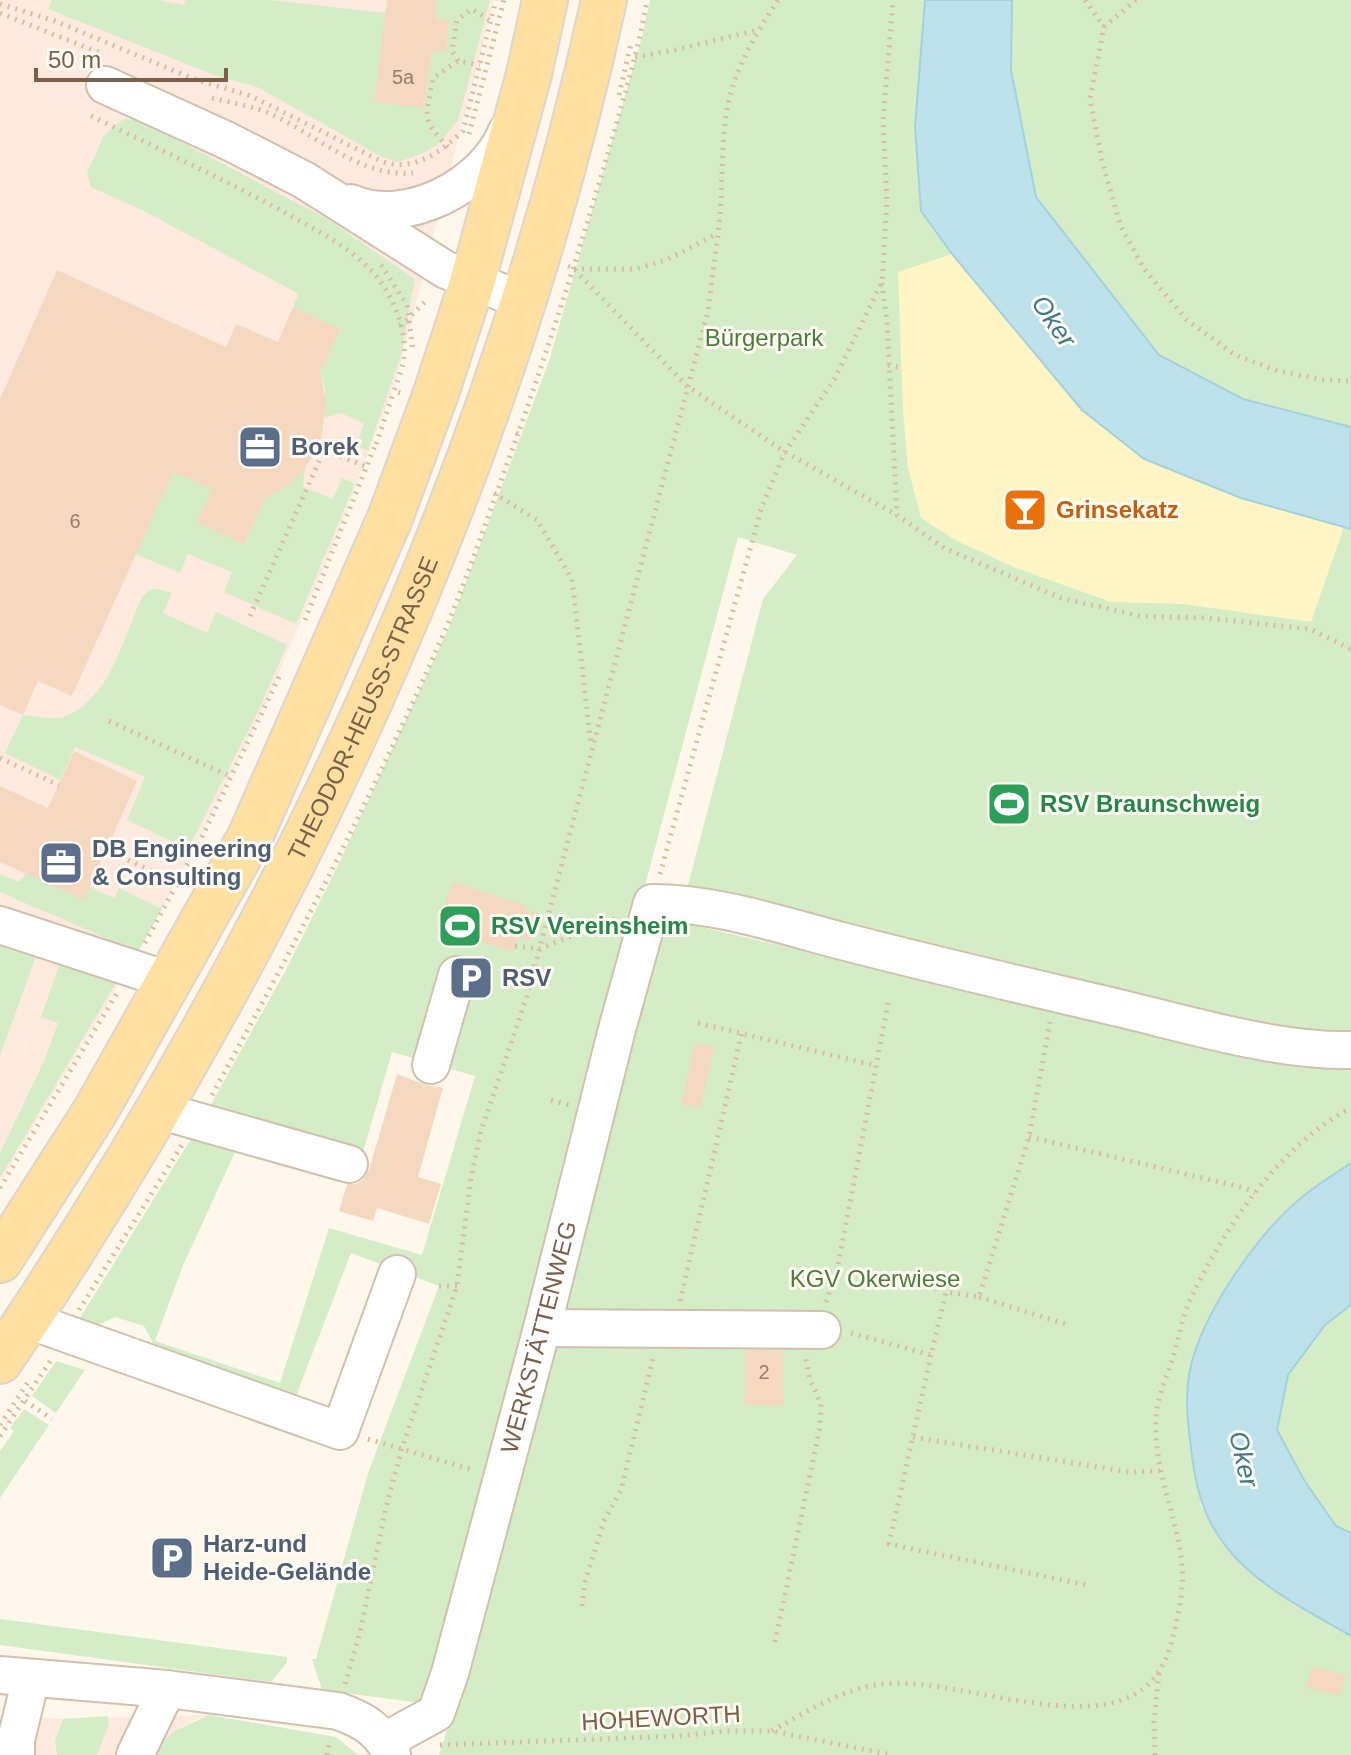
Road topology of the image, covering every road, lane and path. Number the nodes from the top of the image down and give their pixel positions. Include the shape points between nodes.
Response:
1 (496, 0) edge
2 (504, 0) edge
3 (545, 0) edge
4 (604, 0) edge
5 (647, 0) edge
6 (778, 0) edge
7 (893, 0) edge
8 (1085, 0) edge
9 (1136, 0) edge
10 (0, 4) edge
11 (0, 13) edge
12 (491, 21) junction
13 (1104, 27) junction
14 (759, 29) junction
15 (632, 57) junction
16 (458, 61) junction
17 (480, 65) junction
18 (529, 74) junction
19 (103, 86) junction
20 (202, 96) dead end
21 (468, 138) dead end
22 (448, 146) junction
23 (424, 169) dead end
24 (304, 180) junction
25 (717, 233) junction
26 (381, 265) dead end
27 (573, 268) junction
28 (882, 282) junction
29 (472, 283) junction
30 (426, 301) dead end
31 (523, 301) junction
32 (410, 317) junction
33 (400, 326) junction
34 (420, 345) dead end
35 (888, 365) junction
36 (901, 368) dead end
37 (1351, 381) edge
38 (407, 382) dead end
39 (687, 386) junction
40 (403, 394) junction
41 (398, 407) dead end
42 (376, 443) dead end
43 (785, 452) junction
44 (367, 467) junction
45 (897, 515) junction
46 (250, 616) dead end
47 (303, 625) dead end
48 (1351, 649) edge
49 (285, 665) dead end
50 (109, 721) dead end
51 (592, 748) junction
52 (0, 758) edge
53 (232, 777) junction
54 (59, 785) dead end
55 (106, 850) dead end
56 (178, 883) junction
57 (652, 903) junction
58 (614, 919) dead end
59 (0, 925) edge
60 (515, 946) dead end
61 (539, 949) junction
62 (147, 973) junction
63 (457, 975) dead end
64 (888, 1003) dead end
65 (116, 1010) dead end
66 (1052, 1010) dead end
67 (698, 1023) dead end
68 (742, 1032) junction
69 (1351, 1050) edge
70 (431, 1065) dead end
71 (877, 1066) junction
72 (1351, 1108) edge
73 (178, 1115) junction
74 (1029, 1137) junction
75 (349, 1164) dead end
76 (16, 1178) dead end
77 (0, 1188) edge
78 (8, 1190) dead end
79 (1255, 1193) junction
80 (0, 1260) edge
81 (397, 1274) dead end
82 (439, 1286) dead end
83 (457, 1286) junction
84 (979, 1297) junction
85 (1069, 1325) dead end
86 (47, 1327) junction
87 (542, 1328) junction
88 (666, 1329) junction
89 (815, 1330) junction
90 (931, 1355) junction
91 (14, 1373) edge
92 (25, 1401) junction
93 (52, 1419) dead end
94 (340, 1431) junction
95 (0, 1436) edge
96 (913, 1437) junction
97 (402, 1448) junction
98 (1160, 1471) junction
99 (503, 1480) junction
100 (1091, 1586) dead end
101 (582, 1606) dead end
102 (775, 1642) dead end
103 (1159, 1672) junction
104 (16, 1677) edge
105 (167, 1689) junction
106 (342, 1695) dead end
107 (772, 1731) junction
108 (430, 1744) dead end
109 (389, 1748) edge
110 (16, 1755) edge
111 (135, 1755) edge
112 (892, 1755) edge
113 (1155, 1755) edge

1 - 12 path
2 - 21 path
3 - 18 main road
4 - 31 main road, THEODOR-HEUSS-STRASSE via 566,157
5 - 15 path
6 - 14 path
7 - 28 path via 883,122 887,201
8 - 13 path
9 - 13 path
10 - 22 path via 251,96 392,165 405,166
11 - 19 path
12 - 16 path via 472,9 457,20 450,37
12 - 17 path
13 - 37 path via 1090,99 1121,227 1144,269 1187,320 1235,355 1278,371
14 - 15 path
14 - 25 path via 728,103
15 - 27 path
16 - 17 path
16 - 22 path via 433,78 426,119
17 - 22 path via 463,131
18 - 24 street via 501,145 485,167 443,195 378,211
18 - 29 main road
19 - 24 street
19 - 33 path via 253,195 364,263 393,302
20 - 23 path via 261,110 393,175
24 - 29 street
25 - 27 path via 636,269
25 - 39 path via 708,311
26 - 32 path
27 - 39 path
27 - 51 path via 493,492 537,520 572,579
28 - 35 path
28 - 43 path via 835,378
29 - 31 street
29 - 62 main road via 390,518 250,837
30 - 32 path
31 - 73 main road, THEODOR-HEUSS-STRASSE via 460,481 392,649 296,859 215,1010
32 - 33 path
32 - 34 path via 414,360
33 - 40 path via 405,355 394,391
35 - 36 path
35 - 45 path
38 - 40 path
39 - 43 path
39 - 51 path
40 - 41 path
42 - 44 path
43 - 45 path
43 - 57 path via 762,506
44 - 46 path via 321,449
44 - 47 path
45 - 48 path via 944,548 1061,598 1140,616 1310,629
49 - 53 path
50 - 53 path
51 - 61 path
52 - 54 path
53 - 56 path
55 - 56 path
56 - 62 path
57 - 69 street via 740,914 1228,1034
57 - 87 street, WERKSTÄTTENWEG
58 - 61 path
59 - 62 street
60 - 61 path
61 - 83 path via 481,1131
62 - 65 path
62 - 77 path
62 - 80 main road via 96,1110
63 - 70 street
64 - 71 path
66 - 74 path
67 - 68 path
68 - 71 path
68 - 88 path
71 - 89 path via 836,1276
72 - 79 path via 1318,1128
73 - 75 street
73 - 86 main road, THEODOR-HEUSS-STRASSE
73 - 86 path
74 - 79 path
74 - 84 path
76 - 78 path
79 - 98 path via 1189,1302 1160,1392
81 - 94 street
82 - 83 path
83 - 97 path
84 - 85 path
84 - 90 path via 946,1292
86 - 91 main road, THEODOR-HEUSS-STRASSE
86 - 94 street
87 - 88 street
87 - 99 street, WERKSTÄTTENWEG
88 - 89 street
88 - 101 path via 621,1490 604,1521 585,1582
89 - 90 path via 847,1332
89 - 102 path via 804,1348 821,1404 820,1427
90 - 96 path
91 - 92 path via 33,1388
92 - 93 path
92 - 95 path
94 - 97 path
96 - 98 path via 1114,1470
96 - 100 path via 889,1544
97 - 99 path
97 - 106 path
98 - 103 path via 1183,1587 1171,1646
99 - 109 street, WERKSTÄTTENWEG via 436,1713
103 - 107 path via 1144,1689 1115,1703 1058,1706 932,1686 884,1684 826,1702
103 - 113 path
104 - 105 street
104 - 110 street
105 - 109 street via 338,1711 374,1728
105 - 111 street
107 - 108 path, HOHEWORTH
107 - 112 path, HOHEWORTH

